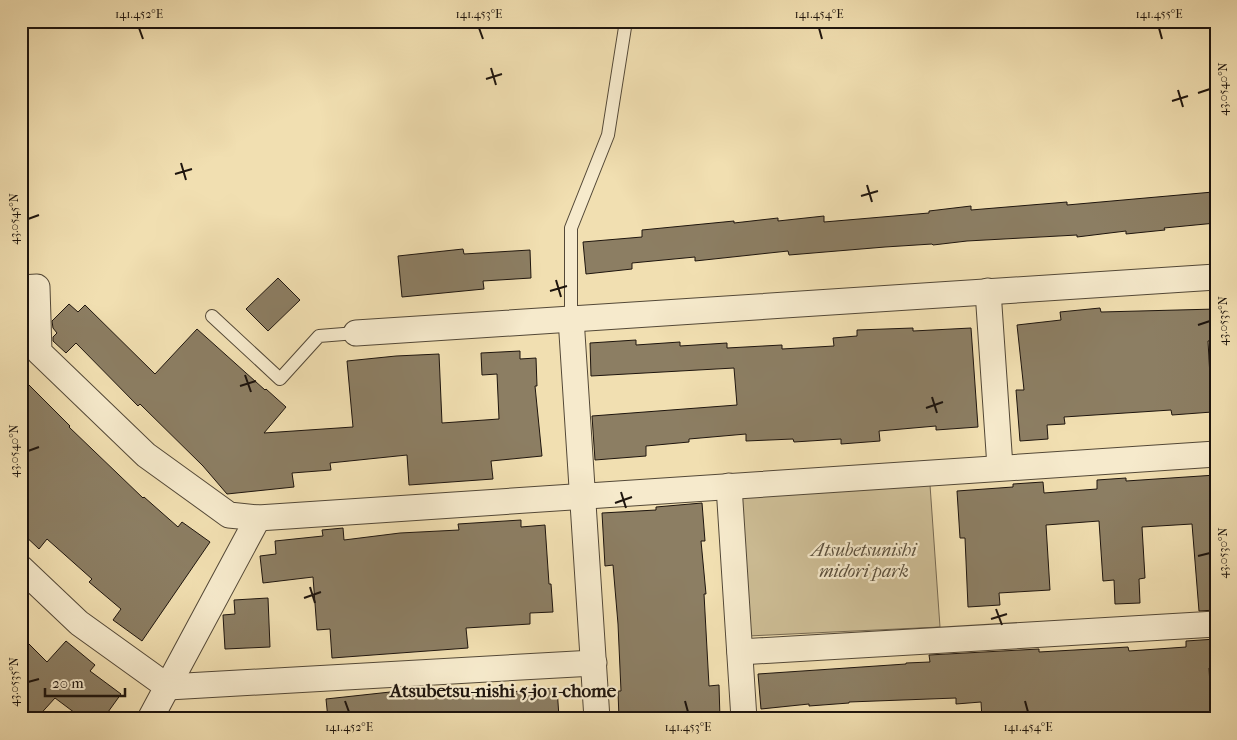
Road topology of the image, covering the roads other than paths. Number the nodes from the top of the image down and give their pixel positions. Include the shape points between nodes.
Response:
1 (626, 21) edge
2 (1216, 277) edge
3 (21, 288) edge
4 (988, 291) junction
5 (212, 316) dead end
6 (571, 318) junction
7 (356, 334) joint
8 (1216, 454) edge
9 (1000, 468) junction
10 (729, 486) junction
11 (583, 498) junction
12 (258, 518) junction
13 (21, 568) edge
14 (1216, 624) edge
15 (740, 652) junction
16 (594, 663) junction
17 (168, 687) junction
18 (150, 719) edge
19 (597, 719) edge
20 (744, 719) edge

1 - 6 lane via 608,135 571,228
2 - 4 street
3 - 12 street via 37,288 39,352 146,456 229,514
4 - 6 street
4 - 9 street
5 - 7 lane via 280,379 318,336
6 - 7 street
6 - 11 street
8 - 9 street
9 - 10 street
10 - 11 street
10 - 15 street
11 - 12 street
11 - 16 street
12 - 17 street
13 - 17 street via 79,623
14 - 15 street
15 - 20 street
16 - 17 street
16 - 19 street
17 - 18 street

